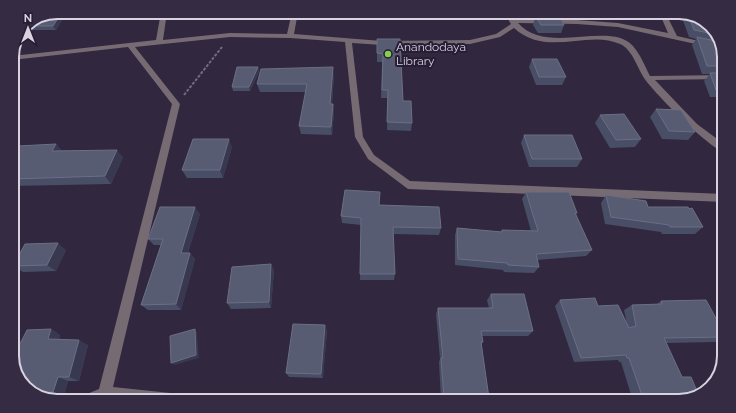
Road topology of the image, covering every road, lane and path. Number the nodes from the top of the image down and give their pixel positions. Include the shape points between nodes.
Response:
1 (163, 19) edge
2 (294, 19) edge
3 (512, 19) edge
4 (665, 19) edge
5 (513, 22) junction
6 (614, 24) junction
7 (245, 35) junction
8 (290, 36) junction
9 (673, 36) junction
10 (620, 41) junction
11 (159, 42) junction
12 (348, 42) junction
13 (130, 45) junction
14 (716, 47) edge
15 (19, 57) edge
16 (717, 77) edge
17 (648, 78) junction
18 (176, 104) junction
19 (717, 144) edge
20 (717, 198) edge
21 (105, 393) joint
22 (114, 394) edge

1 - 11 street
2 - 8 street
3 - 5 street
4 - 9 street
5 - 6 street
5 - 10 street via 526,32 545,40
5 - 12 street via 498,36 470,42
6 - 9 street
6 - 10 street
7 - 8 street
7 - 11 street
7 - 18 path via 227,42
8 - 12 street
9 - 14 street
10 - 17 street via 630,47
11 - 13 street
12 - 20 street via 359,137 371,157 408,185
13 - 15 street
13 - 18 street
16 - 17 street
17 - 19 street via 694,126
18 - 21 street
21 - 22 street

